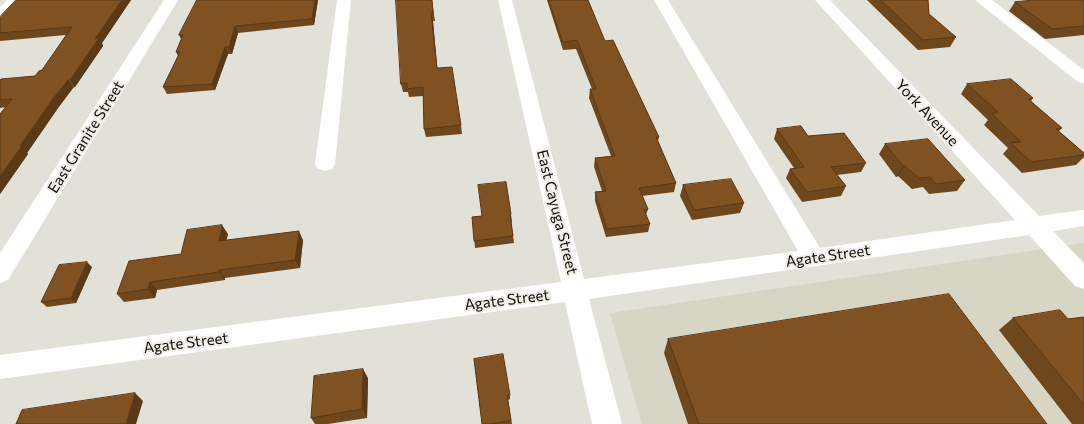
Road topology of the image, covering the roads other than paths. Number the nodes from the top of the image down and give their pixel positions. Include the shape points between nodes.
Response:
1 (16, 0) edge
2 (171, 0) edge
3 (344, 0) edge
4 (505, 0) edge
5 (661, 0) edge
6 (822, 0) edge
7 (982, 0) edge
8 (0, 16) edge
9 (1084, 78) edge
10 (325, 164) dead end
11 (1084, 218) edge
12 (1033, 225) junction
13 (814, 258) junction
14 (0, 273) edge
15 (1084, 279) edge
16 (576, 291) junction
17 (0, 367) edge
18 (608, 424) edge

1 - 8 street
2 - 14 street, East Granite Street
3 - 10 street
4 - 16 street, East Cayuga Street
5 - 13 street
6 - 12 street, York Avenue
7 - 9 street
11 - 12 street, Agate Street
12 - 13 street, Agate Street
12 - 15 street, York Avenue
13 - 16 street, Agate Street
16 - 17 street, Agate Street
16 - 18 street, East Cayuga Street

